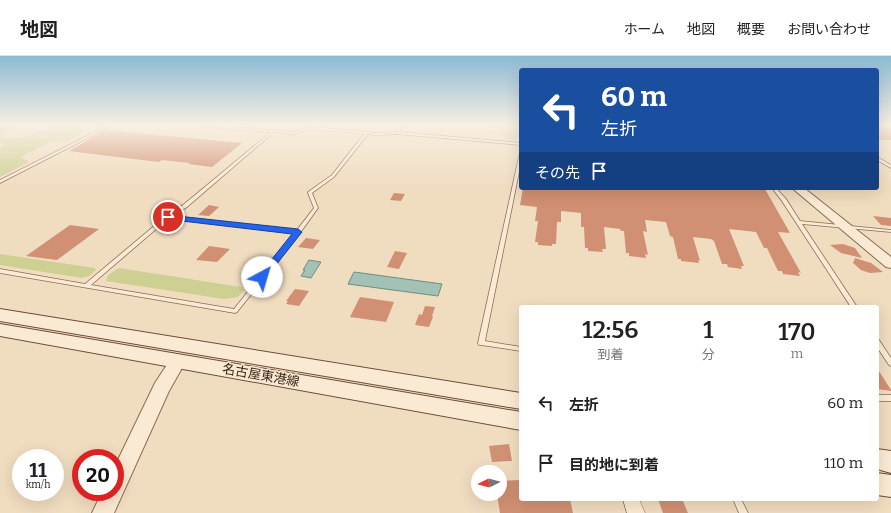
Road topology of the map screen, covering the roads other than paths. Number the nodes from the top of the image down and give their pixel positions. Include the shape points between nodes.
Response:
1 (69, 146) edge
2 (256, 146) edge
3 (356, 146) edge
4 (879, 159) edge
5 (519, 163) edge
6 (891, 167) edge
7 (0, 182) edge
8 (775, 190) edge
9 (799, 190) edge
10 (168, 217) junction
11 (798, 222) junction
12 (844, 226) junction
13 (891, 231) edge
14 (298, 232) junction
15 (891, 264) edge
16 (0, 271) edge
17 (86, 286) junction
18 (853, 305) edge
19 (0, 315) edge
20 (0, 330) edge
21 (879, 345) edge
22 (519, 349) edge
23 (178, 361) junction
24 (891, 363) edge
25 (879, 398) edge
26 (891, 398) edge
27 (519, 401) edge
28 (519, 421) edge
29 (879, 459) edge
30 (891, 462) edge
31 (124, 468) edge
32 (879, 484) edge
33 (891, 486) edge
34 (109, 501) edge
35 (632, 501) edge
36 (738, 501) edge
37 (104, 513) edge
38 (636, 513) edge
39 (744, 513) edge

1 - 7 lane
2 - 10 lane via 185,206
3 - 14 lane via 333,176 310,193 316,208
4 - 6 lane
5 - 22 lane via 481,344
8 - 11 lane
9 - 12 street
10 - 14 lane
10 - 17 lane
11 - 12 lane
11 - 18 lane
12 - 13 lane
12 - 15 street
14 - 17 lane via 235,311
16 - 17 lane
19 - 27 main road, 名古屋東港線
20 - 23 main road, 名古屋東港線
21 - 24 lane
23 - 28 main road, 名古屋東港線
23 - 31 street via 161,388
25 - 26 lane
29 - 30 main road
32 - 33 main road
34 - 37 street
35 - 38 street
36 - 39 lane

